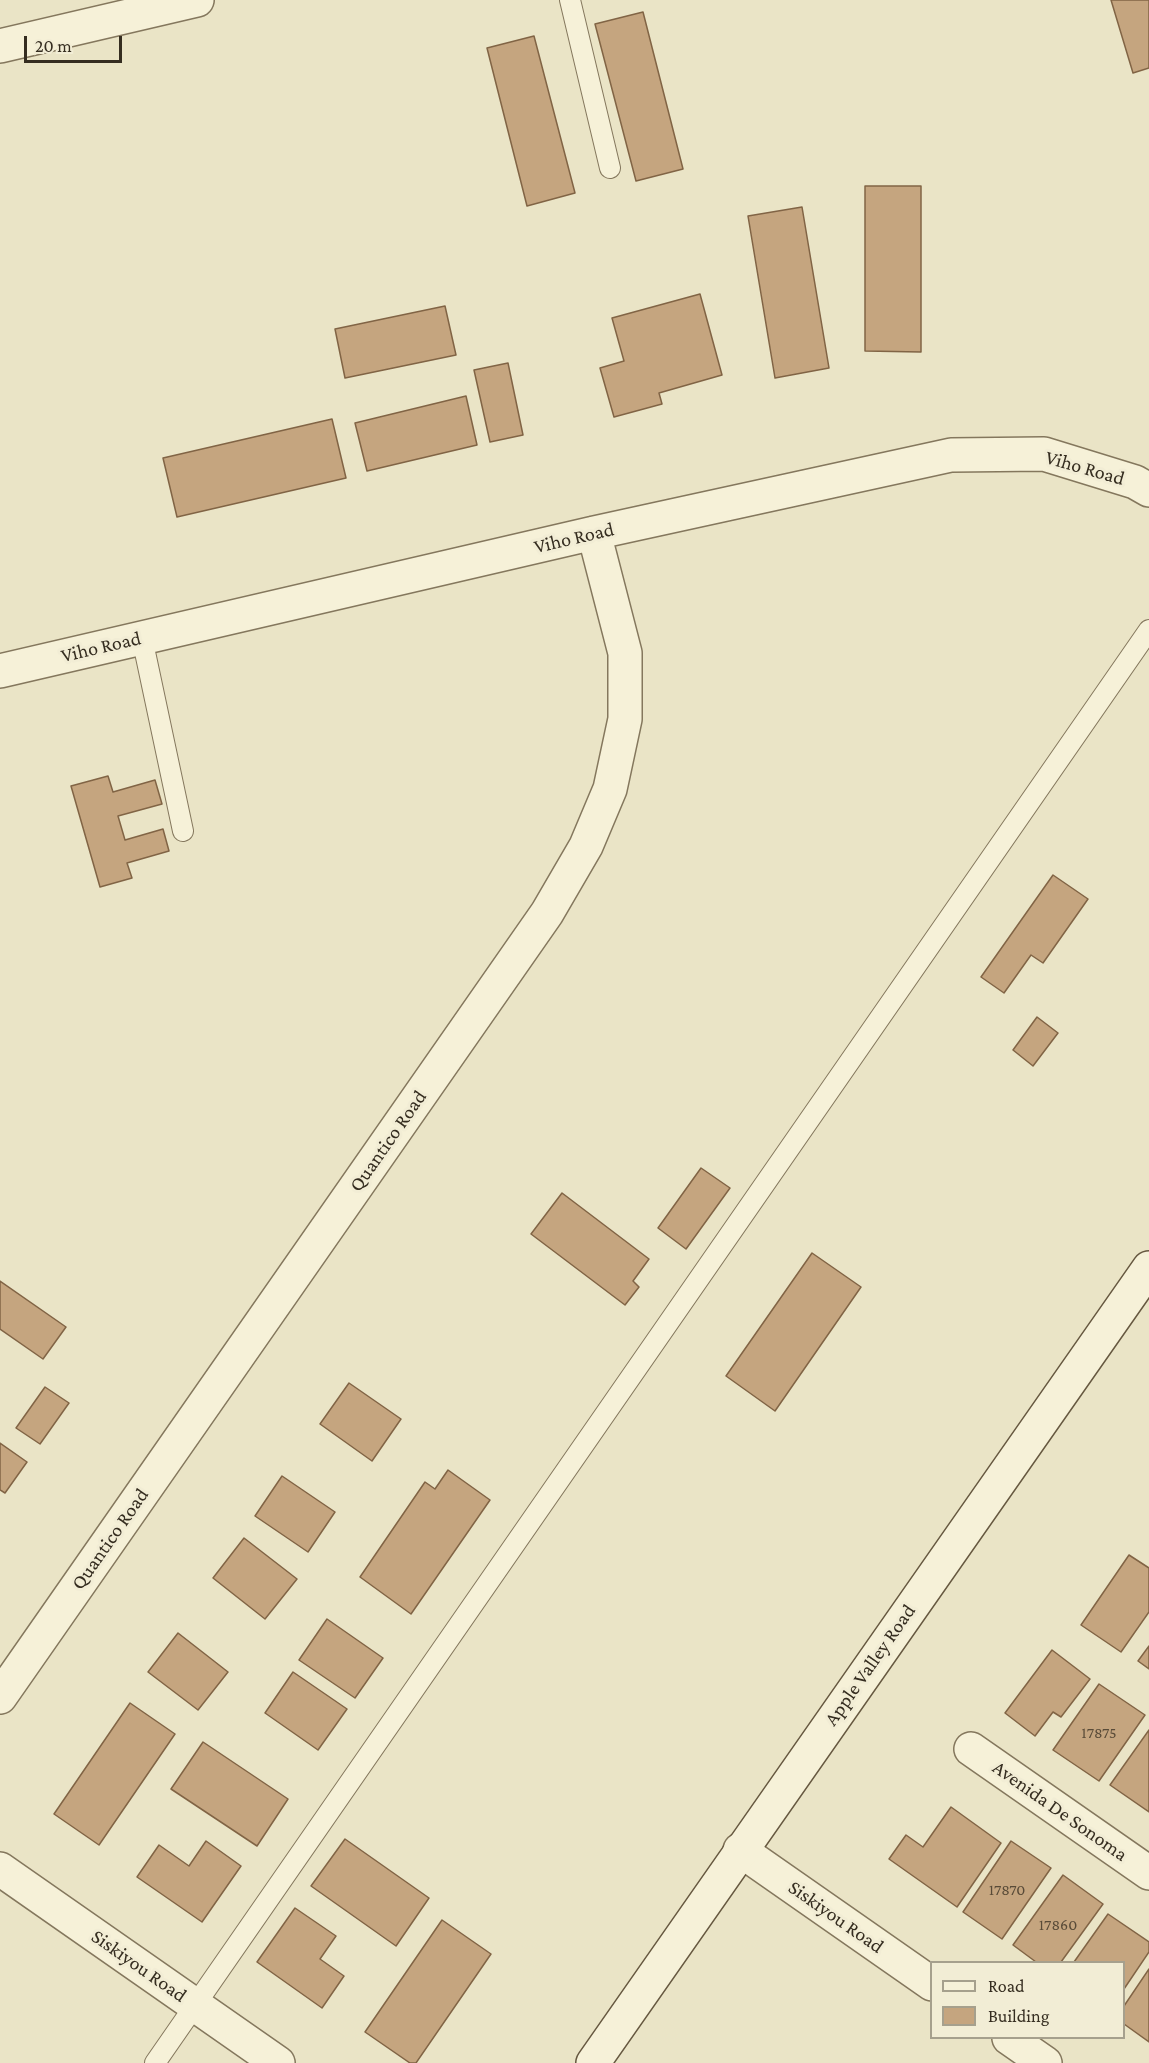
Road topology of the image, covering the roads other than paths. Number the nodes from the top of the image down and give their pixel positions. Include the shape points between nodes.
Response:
1 (197, 0) edge
2 (570, 0) edge
3 (137, 7) edge
4 (0, 46) edge
5 (610, 168) dead end
6 (1149, 490) edge
7 (594, 533) junction
8 (1149, 630) edge
9 (142, 638) junction
10 (0, 671) edge
11 (183, 831) dead end
12 (1149, 1268) edge
13 (0, 1697) edge
14 (971, 1749) dead end
15 (740, 1850) junction
16 (0, 1869) edge
17 (1149, 1873) edge
18 (930, 1983) edge
19 (196, 2006) junction
20 (155, 2063) edge
21 (278, 2063) edge
22 (593, 2063) edge

1 - 3 street
2 - 5 lane
3 - 4 street
6 - 7 street, Viho Road via 1135,482 1044,454 951,455
7 - 9 street, Viho Road
7 - 13 street, Quantico Road via 625,652 625,718 610,789 586,846 547,913
8 - 19 lane
9 - 10 street, Viho Road
9 - 11 lane
12 - 15 street, Apple Valley Road
14 - 17 street, Avenida De Sonoma
15 - 18 street, Siskiyou Road
15 - 22 street, Apple Valley Road
16 - 19 street, Siskiyou Road
19 - 20 lane
19 - 21 street, Siskiyou Road

